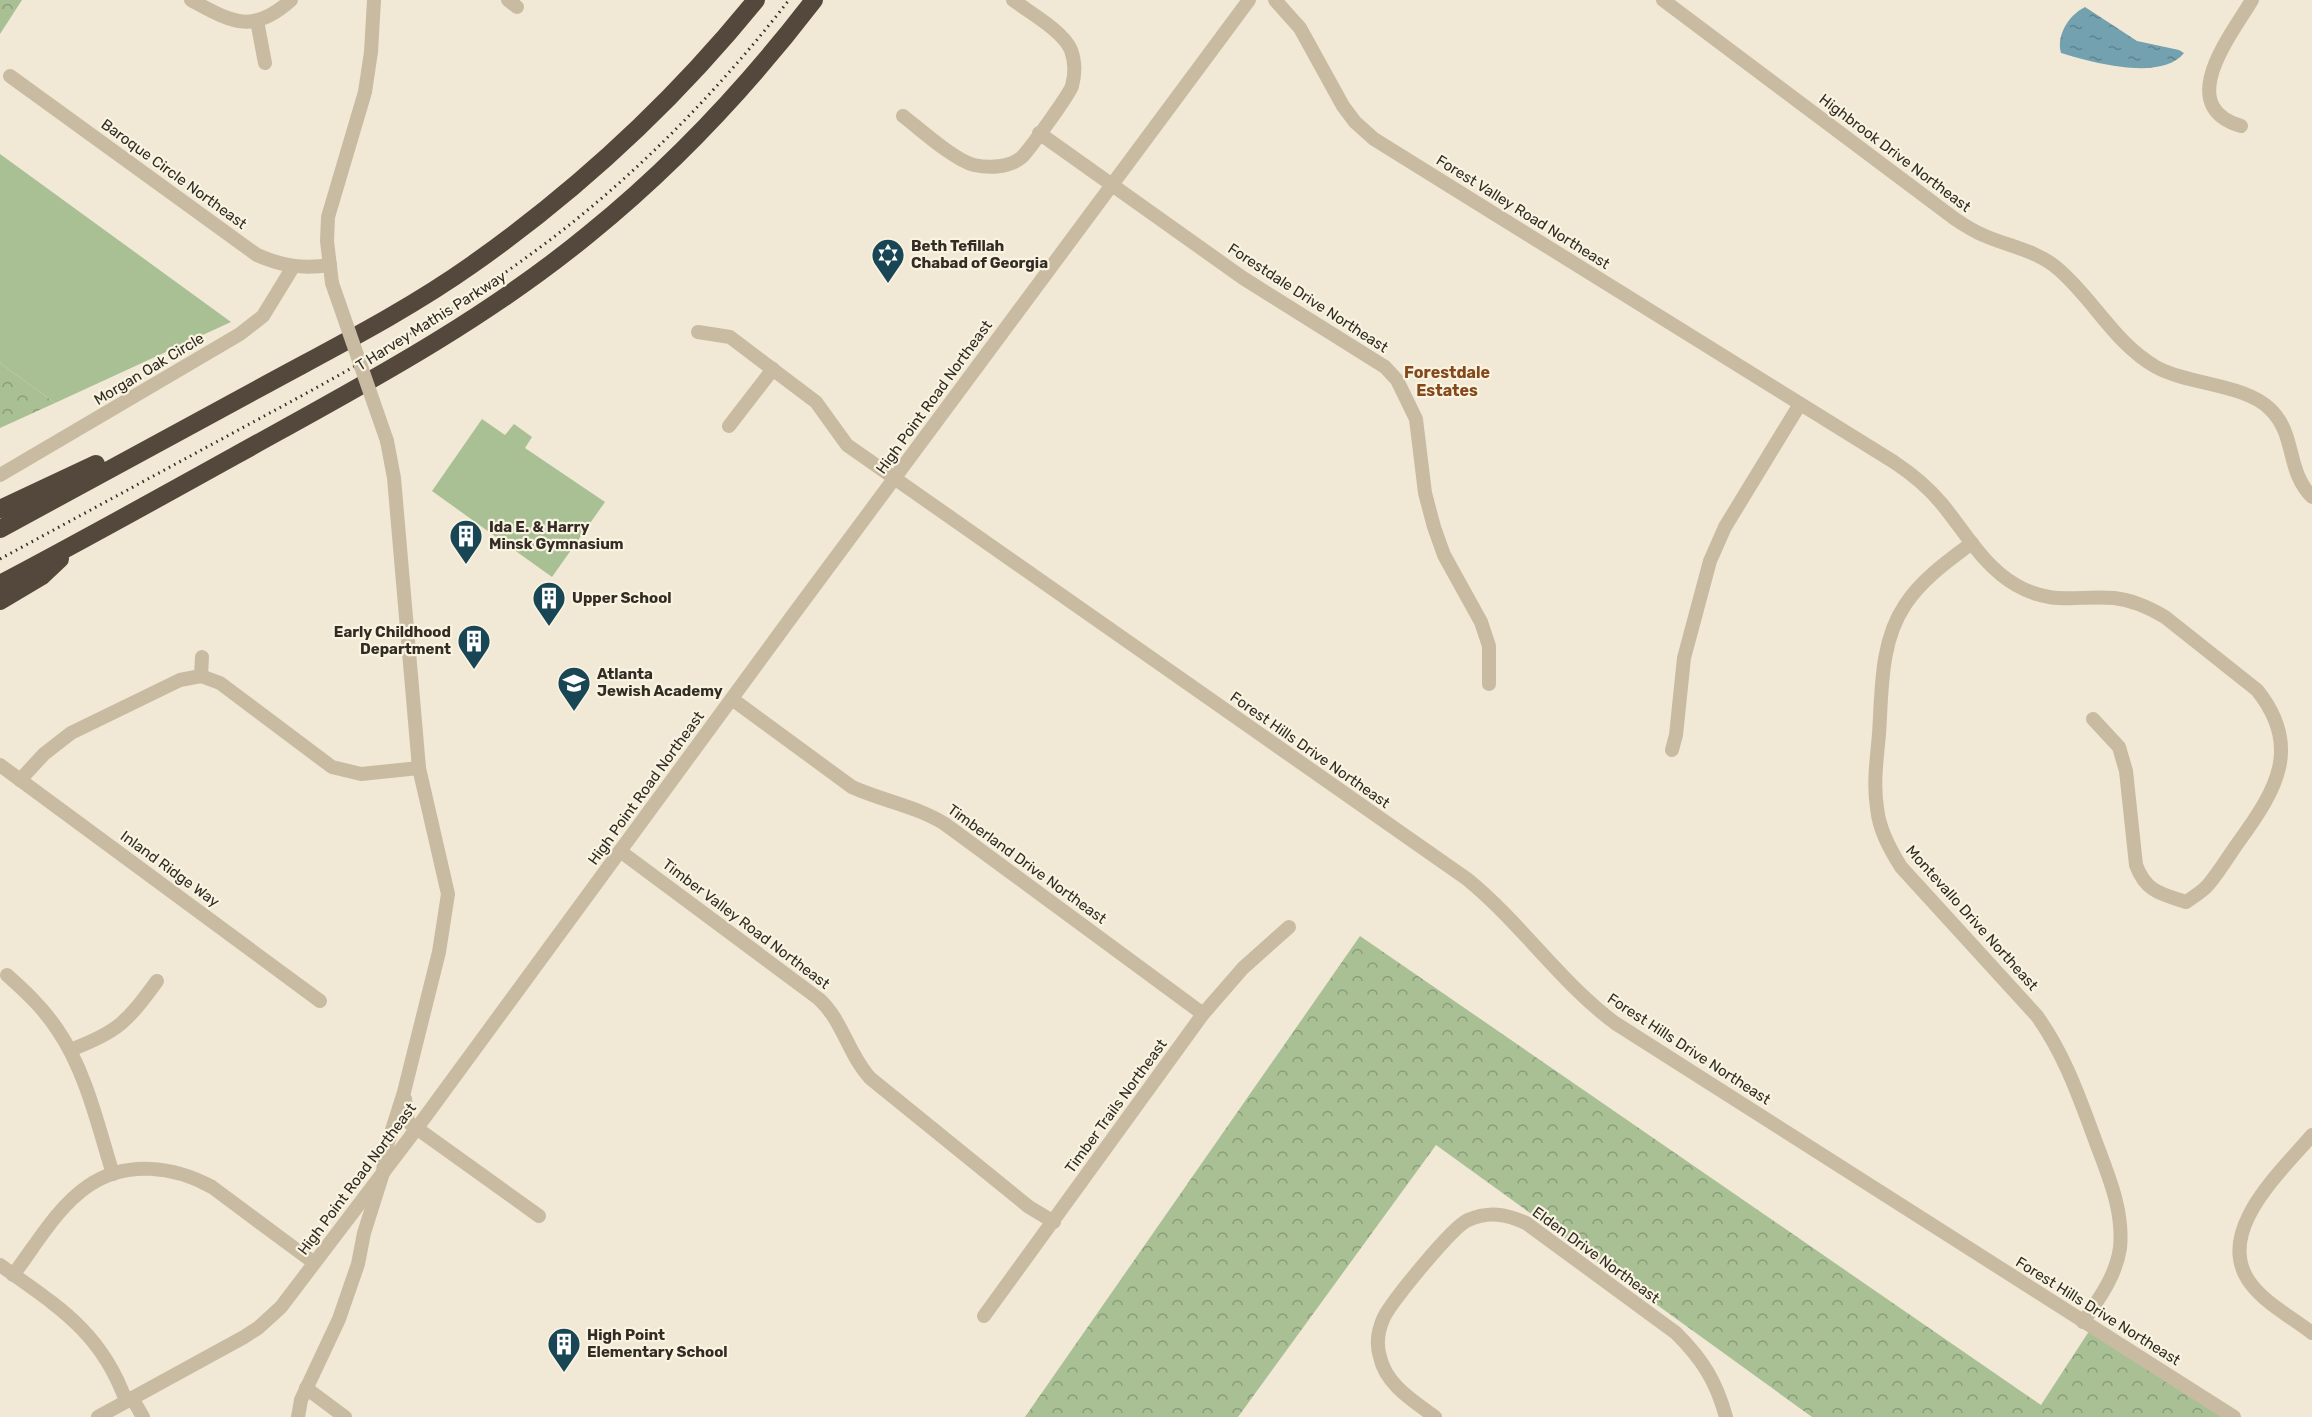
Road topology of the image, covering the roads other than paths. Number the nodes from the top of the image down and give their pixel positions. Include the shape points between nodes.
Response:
1 (191, 0) edge
2 (291, 0) edge
3 (374, 0) edge
4 (756, 0) edge
5 (814, 0) edge
6 (1013, 0) edge
7 (1249, 0) edge
8 (1275, 0) edge
9 (1663, 0) edge
10 (2253, 0) edge
11 (257, 21) junction
12 (265, 63) dead end
13 (10, 76) dead end
14 (903, 116) dead end
15 (2241, 126) dead end
16 (1039, 133) junction
17 (1112, 183) junction
18 (330, 266) junction
19 (293, 267) junction
20 (698, 332) dead end
21 (773, 369) junction
22 (282, 376) junction
23 (1800, 404) junction
24 (729, 426) dead end
25 (0, 475) edge
26 (894, 480) junction
27 (2312, 497) edge
28 (0, 509) edge
29 (0, 528) edge
30 (1972, 543) junction
31 (75, 544) junction
32 (0, 584) edge
33 (0, 601) edge
34 (202, 657) dead end
35 (201, 676) junction
36 (1489, 684) dead end
37 (732, 699) junction
38 (2093, 718) dead end
39 (1672, 750) dead end
40 (0, 765) edge
41 (418, 768) junction
42 (20, 780) junction
43 (620, 851) junction
44 (1289, 927) dead end
45 (7, 975) dead end
46 (157, 981) dead end
47 (320, 1001) dead end
48 (1203, 1014) junction
49 (69, 1050) junction
50 (404, 1092) junction
51 (417, 1128) junction
52 (2312, 1136) edge
53 (383, 1173) junction
54 (113, 1174) junction
55 (539, 1216) dead end
56 (1054, 1222) junction
57 (313, 1262) junction
58 (0, 1265) edge
59 (14, 1275) junction
60 (984, 1316) dead end
61 (2083, 1322) junction
62 (2312, 1333) edge
63 (306, 1388) junction
64 (125, 1405) edge
65 (98, 1417) edge
66 (143, 1417) edge
67 (298, 1417) edge
68 (345, 1417) edge
69 (1435, 1417) edge
70 (1726, 1417) edge
71 (2234, 1417) edge

1 - 11 street via 223,18
2 - 11 street via 277,13
3 - 18 street via 365,92 328,217
4 - 22 highway, T Harvey Mathis Parkway via 644,124 525,226 425,295
5 - 31 highway, T Harvey Mathis Parkway via 755,73 675,158 543,270 402,363
6 - 16 street via 1063,37 1071,50 1071,88
7 - 17 street, High Point Road Northeast
8 - 23 street, Forest Valley Road Northeast via 1300,28 1343,106 1374,139
9 - 27 street, Highbrook Drive Northeast via 1955,219 2055,266 2118,338 2142,358 2174,375 2247,395 2269,407 2285,429 2295,471
10 - 15 street via 2218,55 2208,81 2215,109 2226,120
11 - 12 street
13 - 19 street, Baroque Circle Northeast via 256,255
14 - 16 street via 959,158 988,167 1021,158
16 - 17 street, Forestdale Drive Northeast
17 - 26 street, High Point Road Northeast
17 - 36 street, Forestdale Drive Northeast via 1243,278 1385,367 1397,380 1416,419 1425,493 1444,555 1481,622 1489,646
18 - 19 street, Baroque Circle Northeast
18 - 41 street, bridge via 332,283 387,441 394,478
19 - 25 street, Morgan Oak Circle via 263,316 240,334
20 - 21 street, Forest Hills Drive Northeast via 730,337
21 - 24 street
21 - 26 street, Forest Hills Drive Northeast via 816,402 847,445
22 - 28 highway
22 - 29 highway, T Harvey Mathis Parkway
23 - 30 street, Forest Valley Road Northeast via 1913,475
23 - 39 street via 1725,526 1710,561 1684,658
26 - 37 street, High Point Road Northeast
26 - 61 street, Forest Hills Drive Northeast via 1467,879 1505,913 1584,998 1615,1023
30 - 38 street, Forest Valley Road Northeast via 2002,575 2033,593 2065,600 2115,598 2154,610 2257,690 2268,704 2281,738 2282,756 2274,787 2207,886 2186,902 2157,892 2141,879 2119,747
30 - 61 street, Montevallo Drive Northeast via 1919,586 1892,628 1884,667 1876,807 1884,837 1901,867 2037,1016 2068,1067 2115,1195 2121,1226 2113,1274
31 - 32 highway, T Harvey Mathis Parkway
31 - 33 highway via 42,576
34 - 35 street
35 - 41 street via 220,683 332,767 361,774
35 - 42 street via 180,680 71,733
37 - 43 street, High Point Road Northeast
37 - 48 street, Timberland Drive Northeast via 852,786 915,808 945,824
40 - 42 street, Inland Ridge Way
41 - 50 street via 448,894 439,952
42 - 47 street, Inland Ridge Way
43 - 51 street, High Point Road Northeast
43 - 56 street, Timber Valley Road Northeast via 819,999 835,1017 854,1058 870,1078 1029,1207
44 - 48 street, Timber Trails Northeast via 1244,968
45 - 49 street via 41,1008
46 - 49 street via 120,1026 98,1040
48 - 56 street, Timber Trails Northeast
49 - 54 street
50 - 51 street via 408,1122
50 - 53 street via 385,1152
51 - 53 street, High Point Road Northeast
51 - 55 street
52 - 62 street via 2254,1205 2244,1226 2240,1248 2250,1283
53 - 57 street, High Point Road Northeast
53 - 63 street via 349,1294
54 - 57 street via 154,1168 196,1178
54 - 59 street via 88,1186 71,1201
56 - 60 street, Timber Trails Northeast
57 - 64 street, High Point Road Northeast via 281,1307 258,1328
58 - 59 street
59 - 64 street via 88,1334 111,1366
61 - 71 street, Forest Hills Drive Northeast
63 - 67 street
63 - 68 street
64 - 65 street, High Point Road Northeast
64 - 66 street
69 - 70 street, Elden Drive Northeast via 1397,1387 1385,1372 1380,1359 1379,1330 1390,1309 1448,1235 1466,1221 1496,1214 1526,1223 1676,1334 1710,1374

